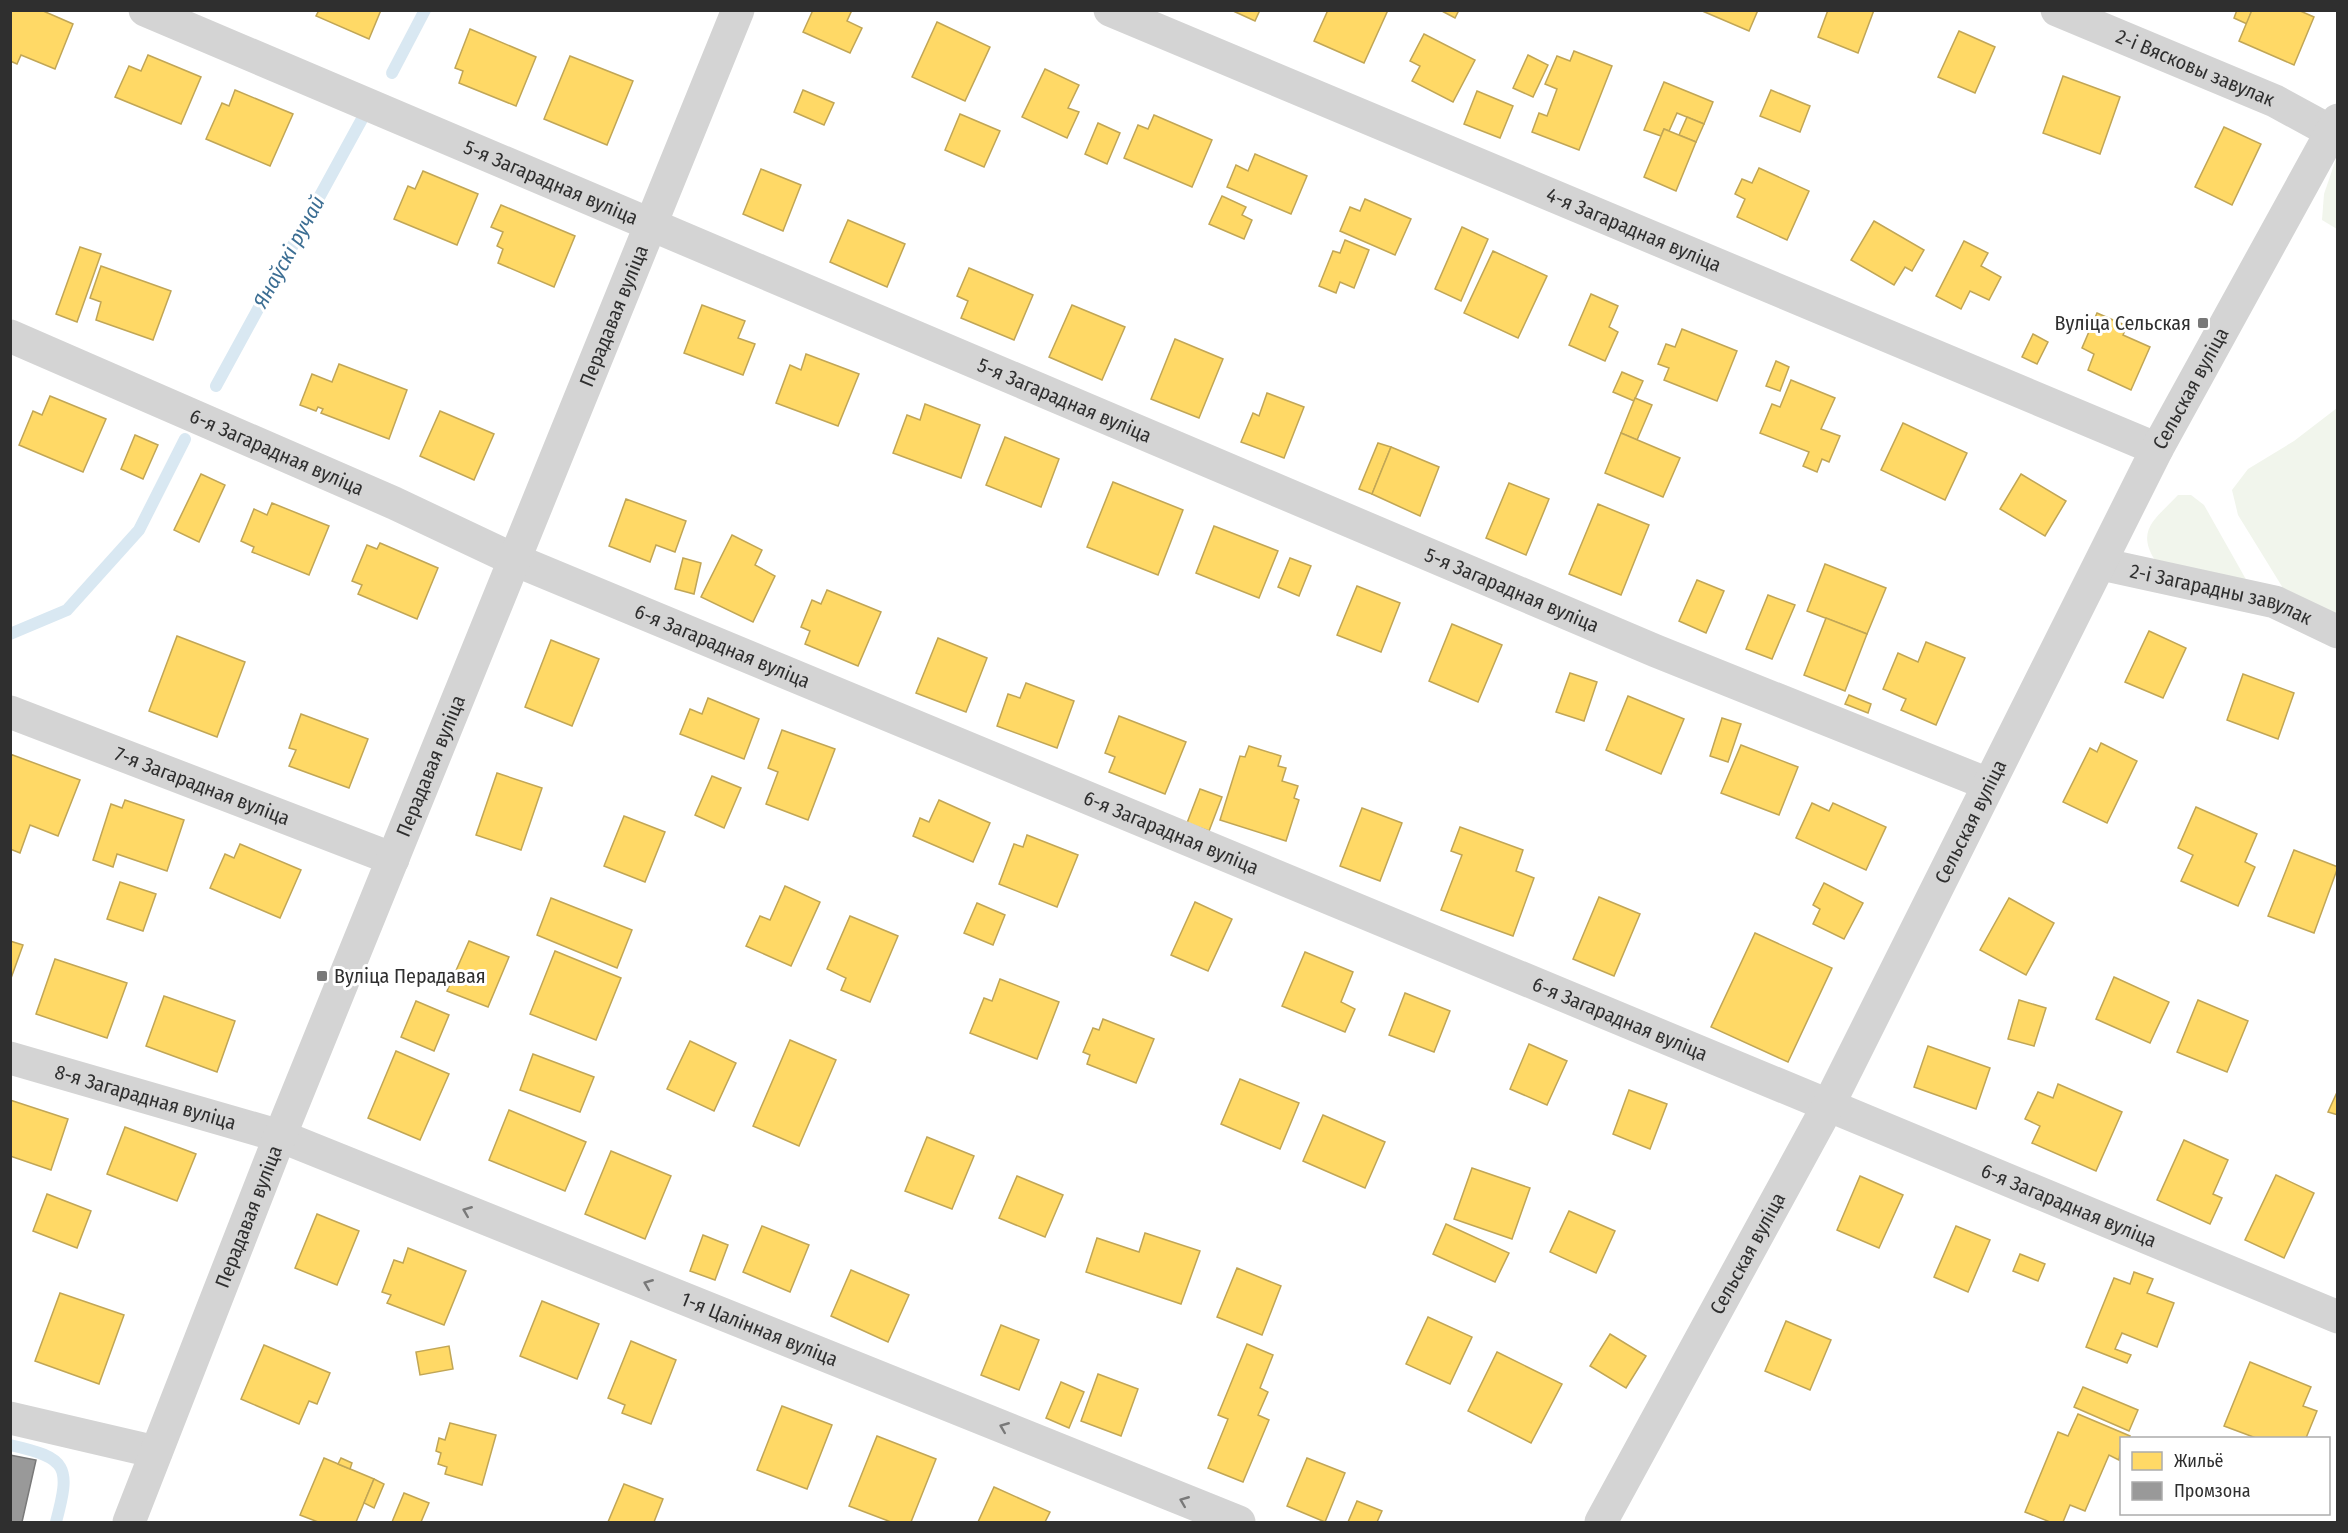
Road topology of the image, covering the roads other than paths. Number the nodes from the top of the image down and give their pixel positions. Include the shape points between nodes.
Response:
1 (145, 10) edge
2 (738, 10) edge
3 (1110, 10) edge
4 (2057, 10) edge
5 (2334, 125) edge
6 (651, 225) junction
7 (10, 336) edge
8 (2157, 449) junction
9 (515, 560) junction
10 (2101, 564) junction
11 (2337, 632) edge
12 (10, 712) edge
13 (1989, 784) junction
14 (393, 860) junction
15 (10, 1058) edge
16 (1829, 1104) junction
17 (280, 1136) junction
18 (2337, 1317) edge
19 (10, 1418) edge
20 (156, 1452) junction
21 (129, 1522) edge
22 (1239, 1522) edge
23 (1601, 1522) edge

1 - 6 street, 5-я Загарадная вуліца
2 - 6 street, Перадавая вуліца
3 - 8 street, 4-я Загарадная вуліца
4 - 5 street, 2-і Вясковы завулак
5 - 8 street, Сельская вуліца
6 - 9 street, Перадавая вуліца
6 - 13 street, 5-я Загарадная вуліца via 1656,651
7 - 9 street, 6-я Загарадная вуліца via 394,503
8 - 10 street, Сельская вуліца
9 - 14 street, Перадавая вуліца
9 - 16 street, 6-я Загарадная вуліца
10 - 11 street, 2-і Загарадны завулак via 2275,602
10 - 13 street, Сельская вуліца
12 - 14 street, 7-я Загарадная вуліца
13 - 16 street, Сельская вуліца
14 - 17 street, Перадавая вуліца
15 - 17 street, 8-я Загарадная вуліца
16 - 18 street, 6-я Загарадная вуліца
16 - 23 street, Сельская вуліца
17 - 20 street, Перадавая вуліца
22 -> 17 street, 1-я Цалінная вуліца
19 - 20 street
20 - 21 street, Перадавая вуліца

